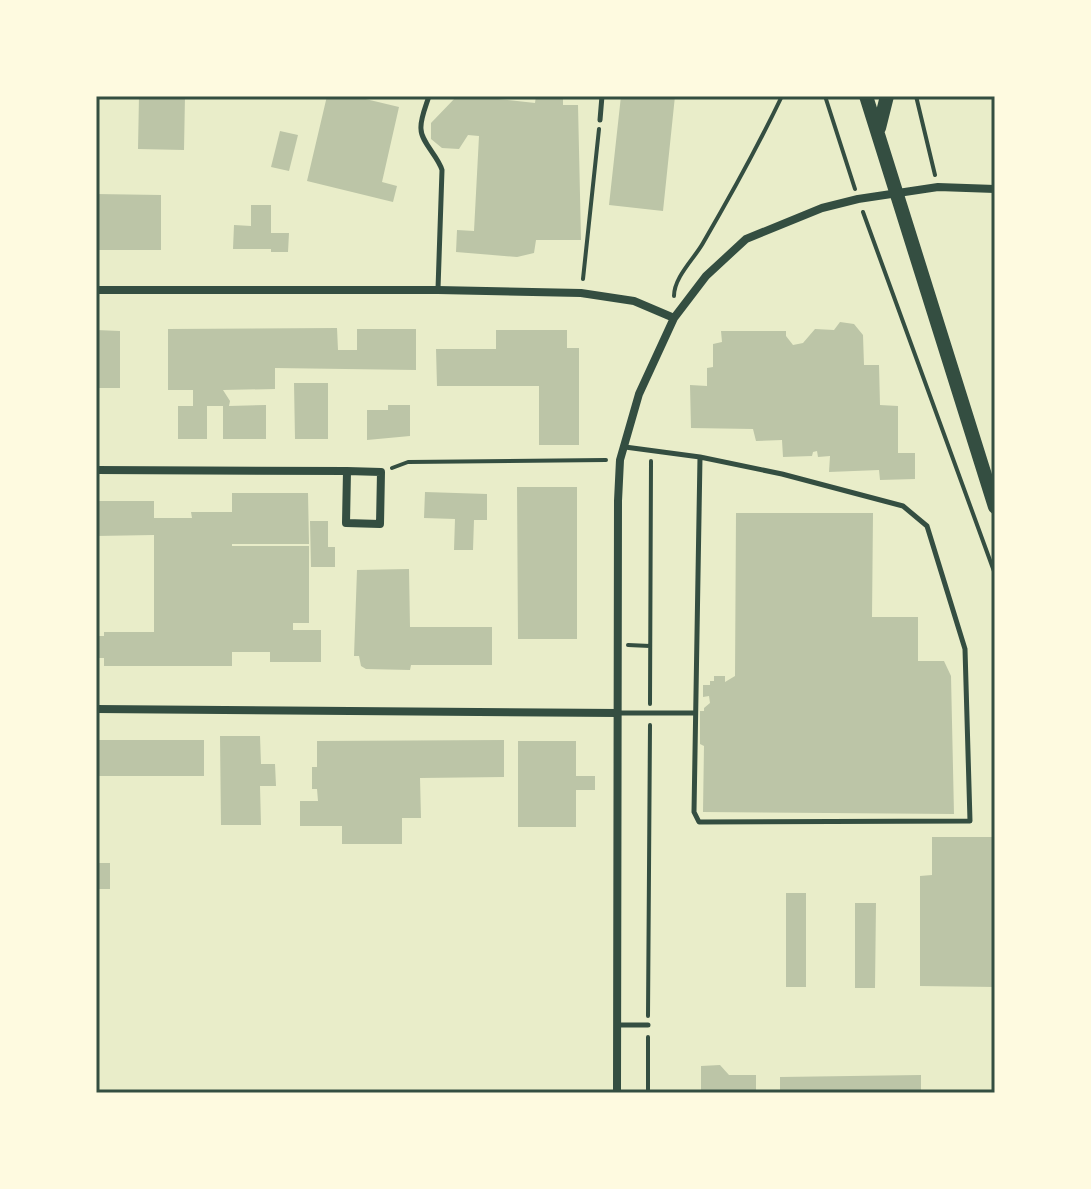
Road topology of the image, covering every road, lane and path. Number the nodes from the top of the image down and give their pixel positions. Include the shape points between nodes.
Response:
1 (429, 96) edge
2 (602, 96) edge
3 (782, 96) edge
4 (825, 96) edge
5 (866, 96) edge
6 (887, 96) edge
7 (916, 96) edge
8 (600, 120) joint
9 (879, 132) junction
10 (938, 187) junction
11 (995, 189) edge
12 (897, 193) junction
13 (858, 199) junction
14 (96, 290) edge
15 (438, 290) junction
16 (581, 293) junction
17 (674, 318) junction
18 (624, 446) junction
19 (651, 450) junction
20 (700, 457) junction
21 (620, 460) junction
22 (96, 470) edge
23 (347, 471) junction
24 (381, 472) junction
25 (995, 507) edge
26 (995, 574) edge
27 (618, 645) junction
28 (650, 646) junction
29 (96, 709) edge
30 (618, 713) junction
31 (650, 713) junction
32 (695, 713) junction
33 (618, 1025) junction
34 (648, 1025) junction
35 (617, 1093) edge
36 (648, 1093) edge

1 - 15 lane via 420,127 442,170
2 - 8 lane
3 - 17 path via 674,287
4 - 13 path
5 - 9 main road
6 - 9 main road
7 - 10 path
8 - 16 path
9 - 12 main road
10 - 11 street
10 - 12 street
12 - 13 street
12 - 25 main road
13 - 17 street via 746,239 706,276
13 - 26 path
14 - 15 street
15 - 16 street
16 - 17 street via 634,301
17 - 18 street via 639,394
18 - 19 lane
18 - 21 street
19 - 20 lane
19 - 28 path
20 - 32 lane
20 - 32 lane via 903,506 927,526 965,649 970,821 699,822 694,812
21 - 24 path via 408,462
21 - 27 street
22 - 23 street
23 - 24 street
23 - 24 street via 346,523 380,524
27 - 28 path
27 - 30 street
28 - 31 path
29 - 30 street
30 - 31 lane
30 - 33 street
31 - 32 lane
31 - 34 path
33 - 34 lane
33 - 35 street
34 - 36 path

